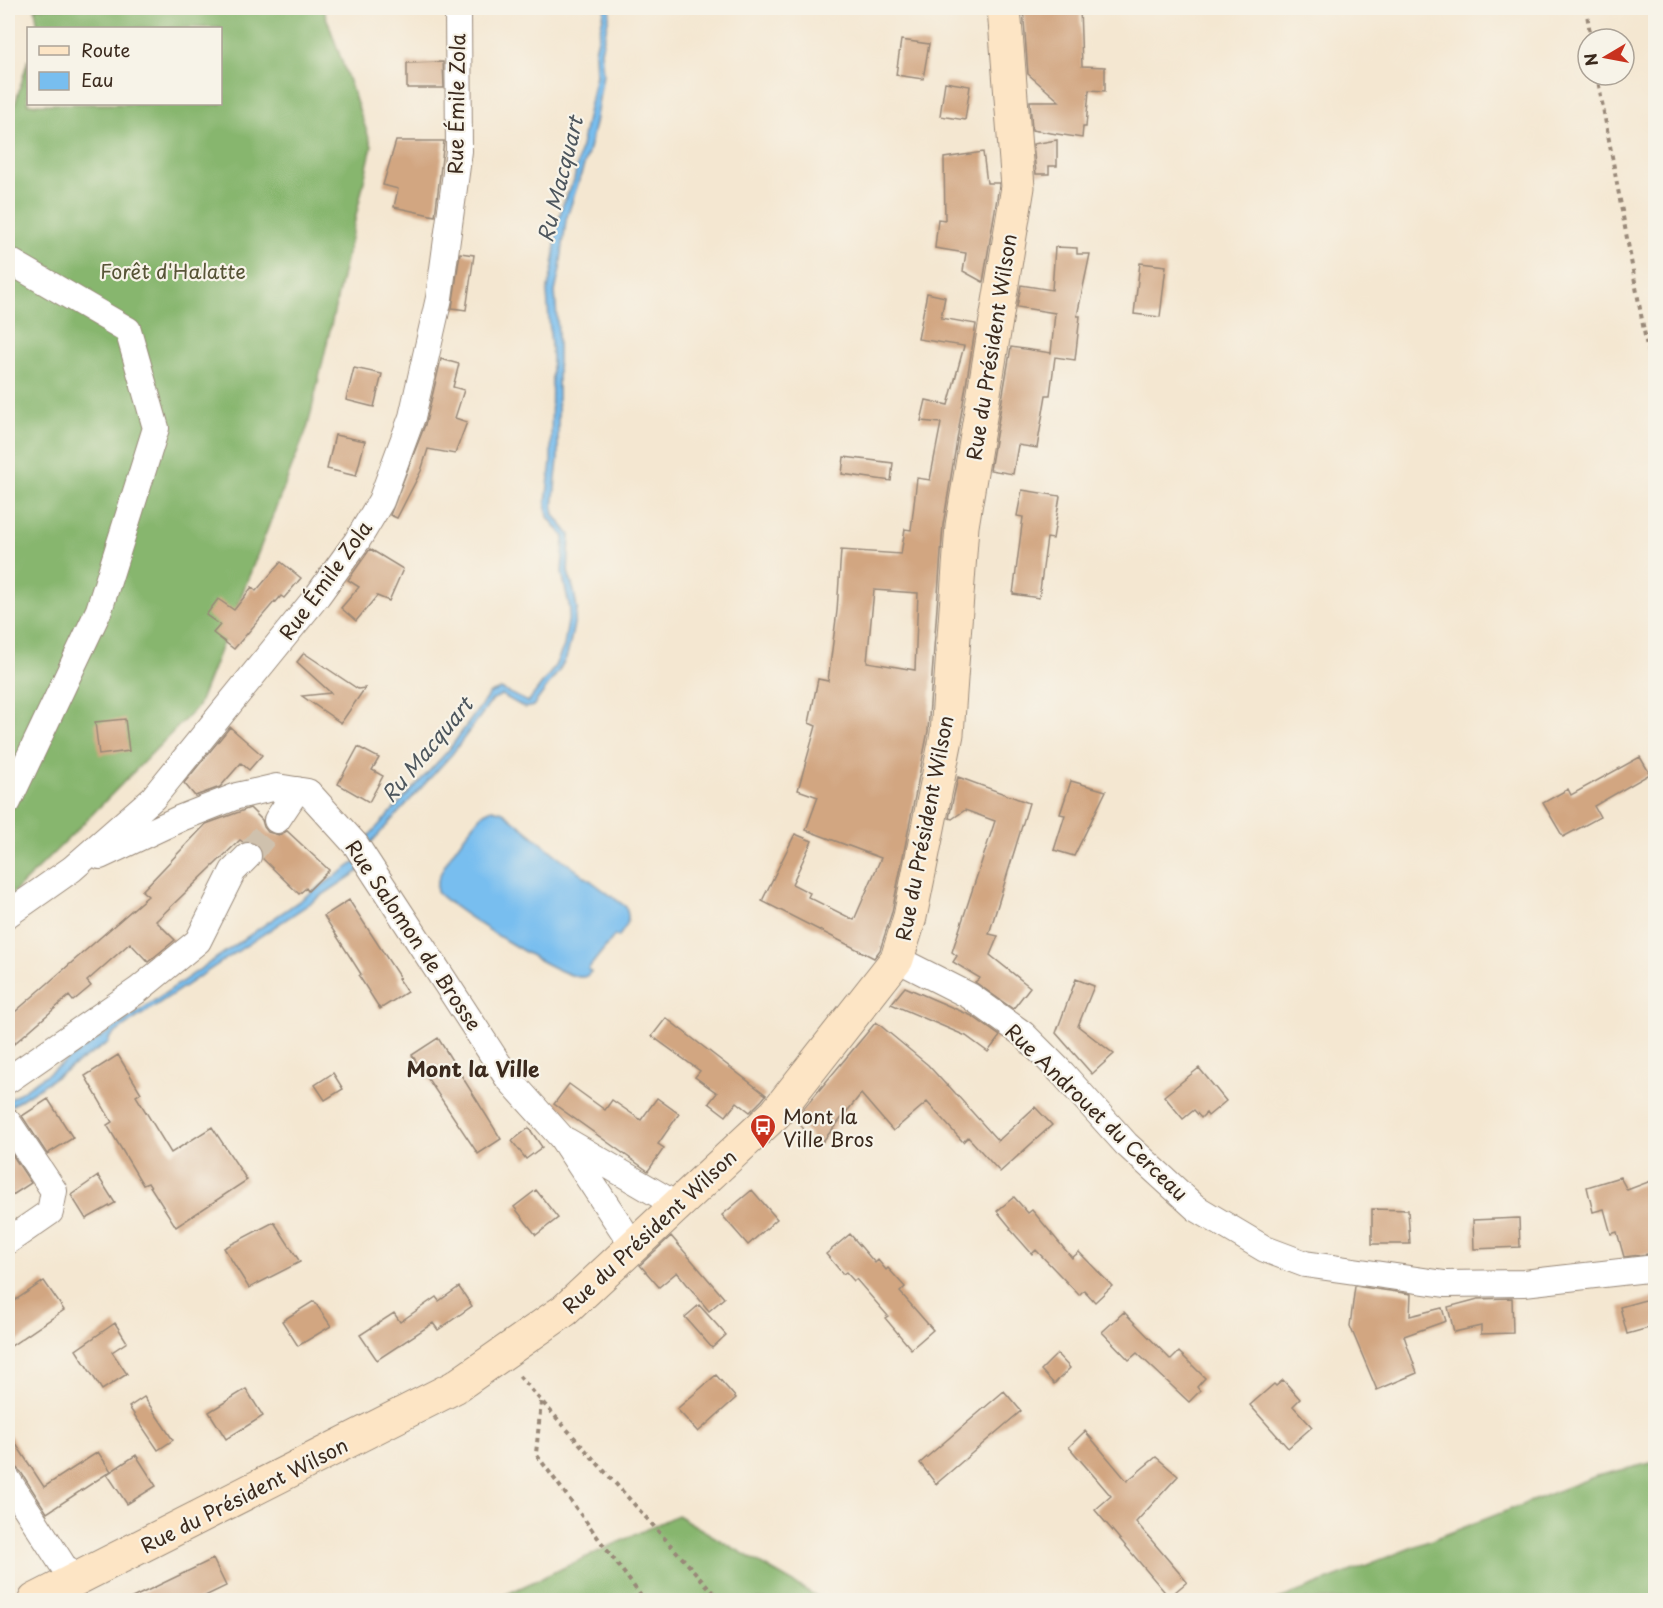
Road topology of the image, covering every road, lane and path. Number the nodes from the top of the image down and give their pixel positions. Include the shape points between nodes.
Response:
1 (458, 8) edge
2 (1004, 8) edge
3 (1586, 8) edge
4 (1589, 27) edge
5 (1599, 87) edge
6 (8, 260) edge
7 (1656, 396) edge
8 (297, 790) junction
9 (8, 802) edge
10 (277, 820) tunnel mouth
11 (248, 856) tunnel mouth
12 (72, 869) junction
13 (8, 914) edge
14 (897, 959) junction
15 (8, 1080) edge
16 (8, 1124) edge
17 (562, 1138) junction
18 (678, 1206) junction
19 (8, 1241) edge
20 (634, 1246) junction
21 (1656, 1268) edge
22 (500, 1356) junction
23 (542, 1401) junction
24 (8, 1480) edge
25 (73, 1581) junction
26 (35, 1600) edge
27 (644, 1600) edge
28 (720, 1600) edge

1 - 12 street, Rue Émile Zola via 459,151 439,298 412,417 381,501 318,595 153,798
2 - 14 street, Rue du Président Wilson via 1018,187 962,526 947,734 910,917
3 - 4 path
5 - 7 path
6 - 9 street via 128,330 156,428 99,610
8 - 10 street
8 - 12 street via 277,787 237,796
8 - 17 street, Rue Salomon de Brosse via 308,792 356,845 507,1077
11 - 15 street via 233,871 198,941 138,990
12 - 13 street
14 - 18 street, Rue du Président Wilson via 776,1113
14 - 21 street, Rue Androuet du Cerceau via 970,996 1023,1034 1126,1144 1196,1208 1265,1249 1305,1264 1445,1284 1524,1283
16 - 19 street via 54,1191 50,1212
17 - 18 street, Rue Salomon de Brosse
17 - 20 street, Rue Salomon de Brosse
18 - 20 street, Rue du Président Wilson
20 - 22 street, Rue du Président Wilson via 565,1310
22 - 23 path
22 - 25 street, Rue du Président Wilson via 455,1387
23 - 27 path via 536,1454
23 - 28 path
24 - 25 street
25 - 26 street, Rue du Président Wilson

